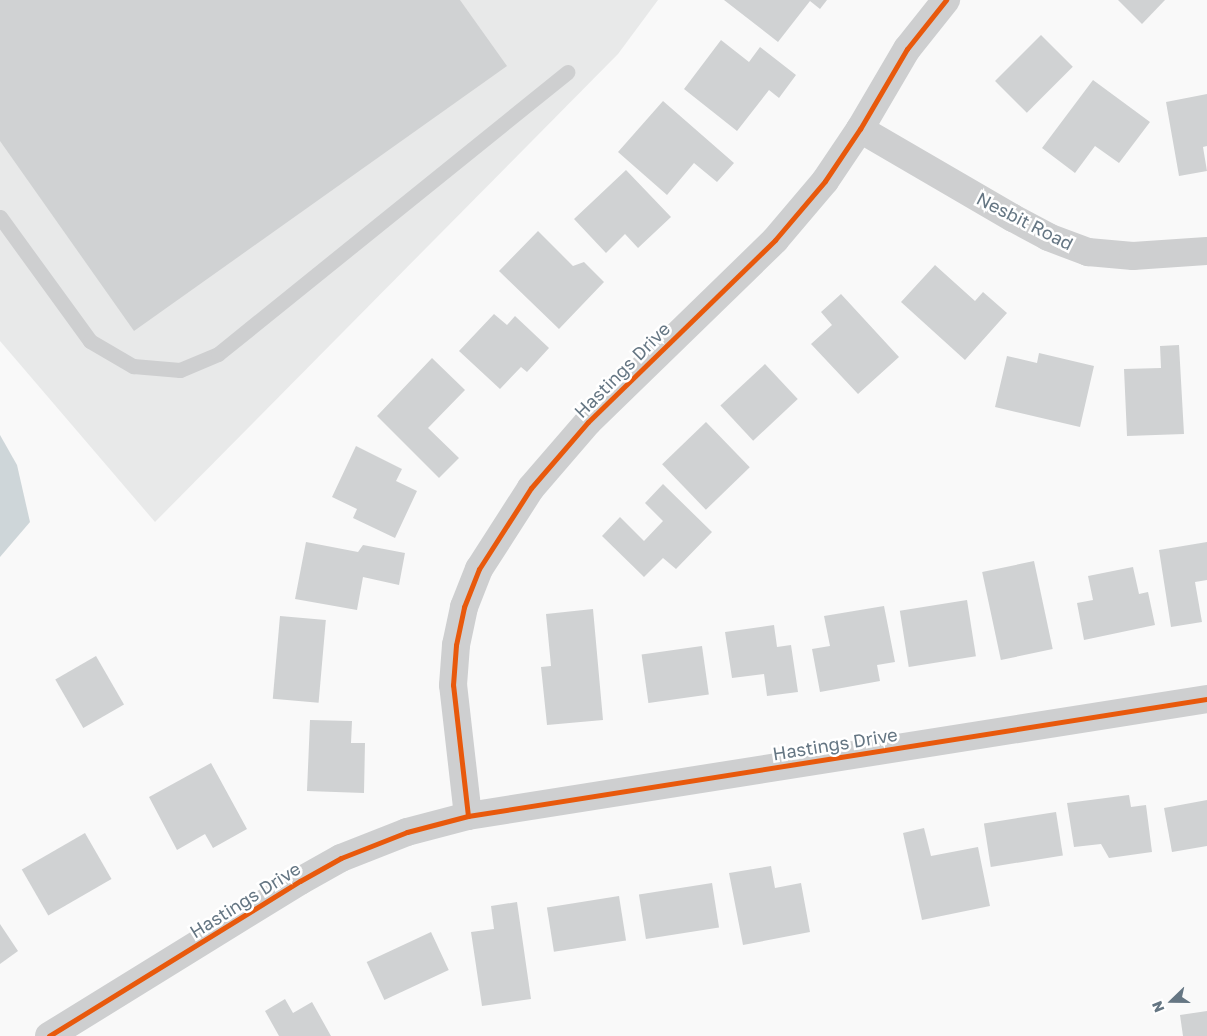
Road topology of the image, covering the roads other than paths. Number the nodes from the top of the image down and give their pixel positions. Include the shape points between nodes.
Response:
1 (946, 0) edge
2 (568, 72) dead end
3 (860, 129) junction
4 (0, 217) edge
5 (1207, 251) edge
6 (1207, 699) edge
7 (468, 816) junction
8 (50, 1036) edge

1 - 3 street, Hastings Drive via 907,49
2 - 4 lane via 218,354 180,370 133,366 90,341
3 - 5 street, Nesbit Road via 1048,237 1088,252 1133,256
3 - 7 street, Hastings Drive via 825,182 775,240 588,422 531,488 479,568 464,607 452,684
6 - 7 street, Hastings Drive
7 - 8 street, Hastings Drive via 407,832 341,858

